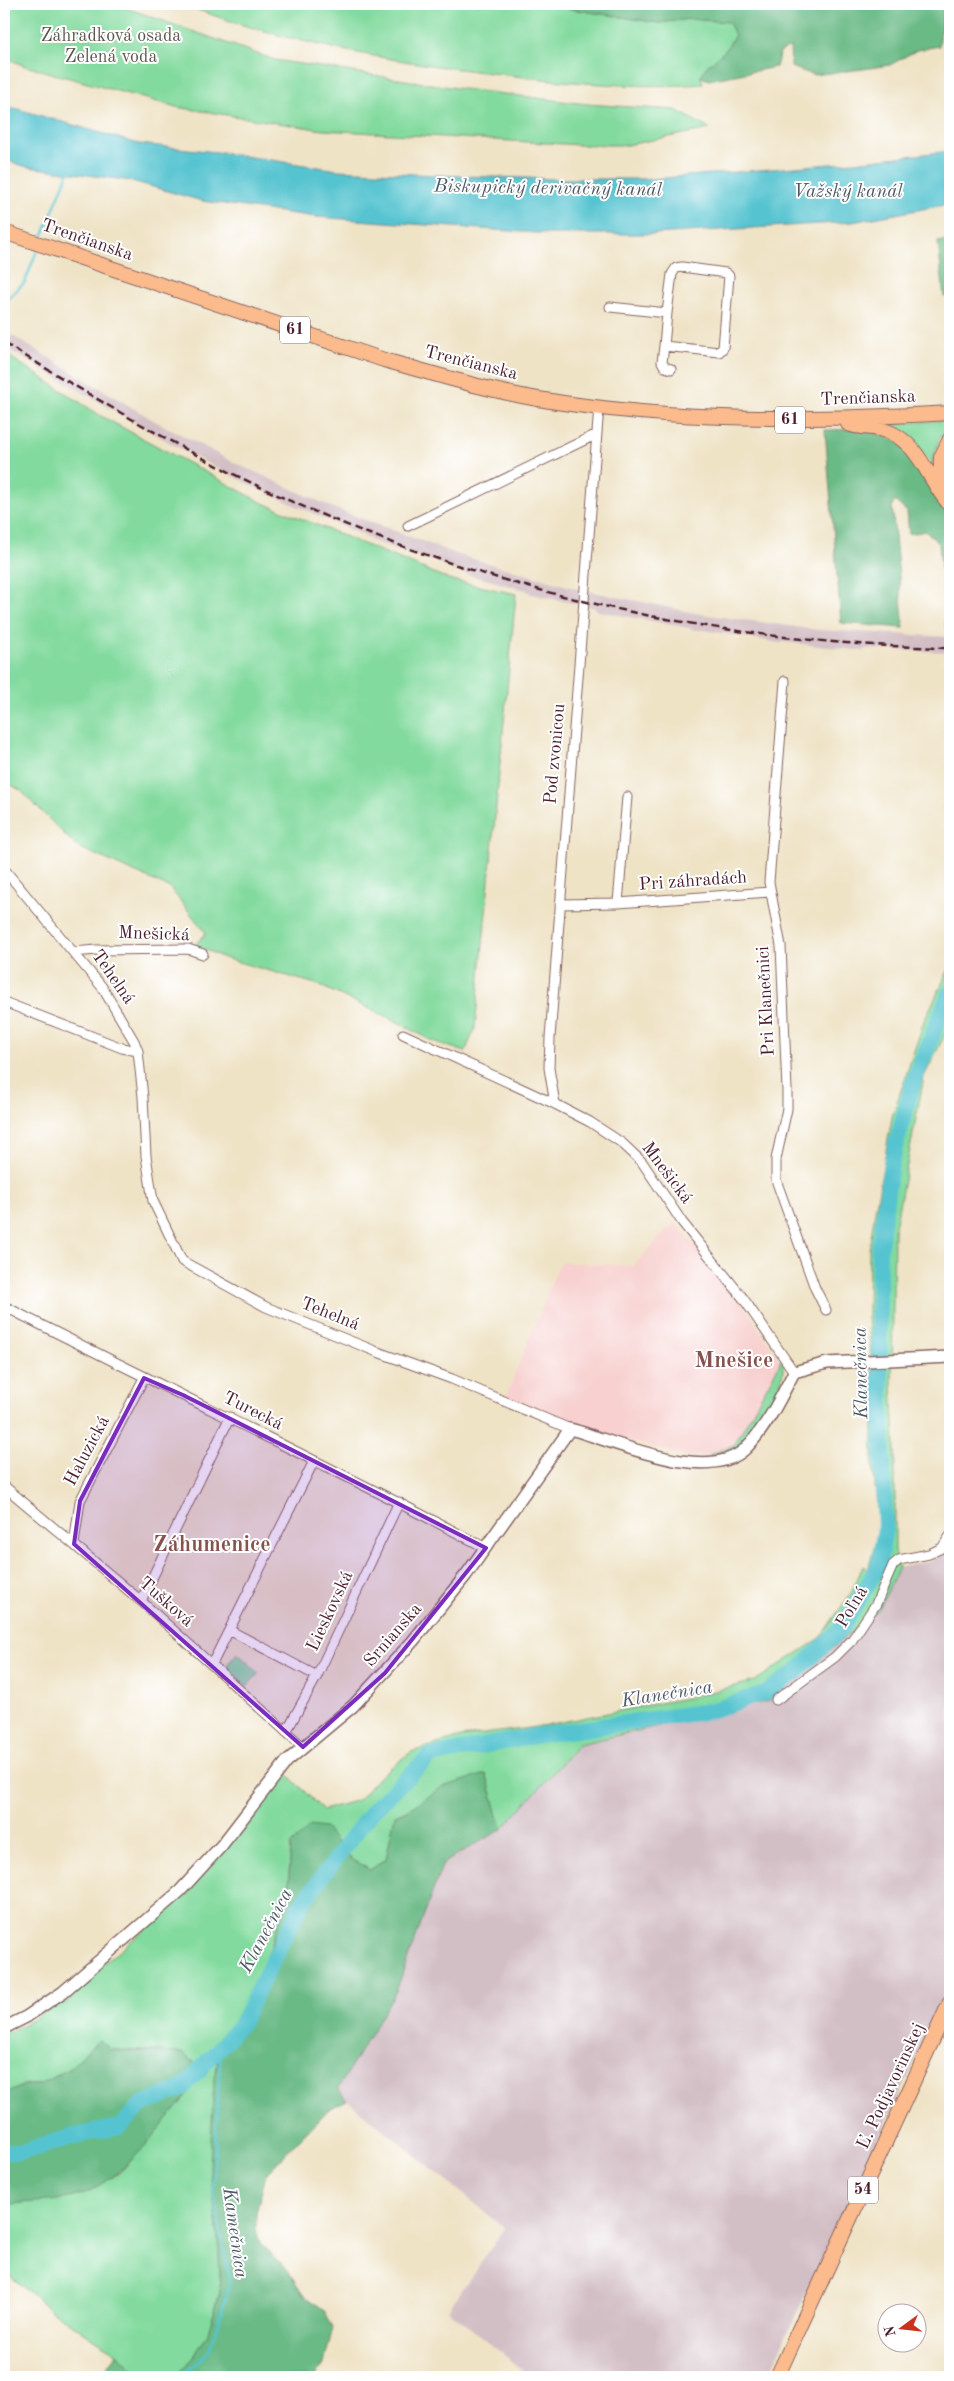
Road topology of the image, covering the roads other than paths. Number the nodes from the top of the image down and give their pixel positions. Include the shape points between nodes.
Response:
1 (4, 232) edge
2 (610, 307) dead end
3 (668, 313) junction
4 (664, 346) junction
5 (671, 369) dead end
6 (599, 407) junction
7 (950, 413) edge
8 (836, 419) junction
9 (597, 434) junction
10 (950, 438) edge
11 (940, 489) junction
12 (950, 505) edge
13 (408, 526) dead end
14 (785, 681) dead end
15 (627, 798) dead end
16 (4, 869) edge
17 (770, 892) junction
18 (618, 903) junction
19 (560, 904) junction
20 (74, 952) junction
21 (203, 954) dead end
22 (4, 1002) edge
23 (403, 1034) dead end
24 (138, 1051) junction
25 (555, 1104) junction
26 (4, 1306) edge
27 (826, 1310) dead end
28 (950, 1357) edge
29 (794, 1372) junction
30 (144, 1378) junction
31 (230, 1417) junction
32 (570, 1429) junction
33 (314, 1461) junction
34 (4, 1486) edge
35 (399, 1502) junction
36 (950, 1536) edge
37 (74, 1544) junction
38 (486, 1548) junction
39 (141, 1601) junction
40 (229, 1630) junction
41 (212, 1664) junction
42 (317, 1676) junction
43 (776, 1700) dead end
44 (286, 1732) junction
45 (303, 1747) junction
46 (950, 2002) edge
47 (4, 2028) edge
48 (777, 2377) edge

1 - 6 main road, Trenčianska / 61 via 384,360 504,392
2 - 3 street
3 - 4 street
3 - 4 street via 672,274 676,268 726,273 729,276 723,348 715,353
4 - 5 street via 662,362
6 - 8 main road, Trenčianska / 61 via 744,419
6 - 9 street, Pod zvonicou
7 - 8 main road, Trenčianska / 61
8 - 11 main road via 852,426 894,434 913,449
9 - 13 street
9 - 19 street, Pod zvonicou
10 - 11 main road via 941,457
11 - 12 main road
14 - 17 street, Pri Klanečnici
15 - 18 street, Pri záhradách
16 - 20 street, Tehelná
17 - 18 street, Pri záhradách
17 - 27 street, Pri Klanečnici via 781,946 787,1109 776,1159 776,1180
18 - 19 street, Pri záhradách
19 - 25 street, Pod zvonicou via 549,1068
20 - 21 street, Mnešická via 188,949
20 - 24 street, Tehelná via 102,988
22 - 24 street via 122,1048
23 - 25 street, Mnešická
24 - 32 street, Tehelná via 146,1156 154,1201 182,1261 266,1307
25 - 29 street, Mnešická via 606,1133 642,1162 682,1222 743,1298
26 - 30 street, Turecká
28 - 29 street via 827,1363
29 - 32 street, Tehelná via 767,1423 743,1450 722,1460 696,1464 650,1454
30 - 31 street, Turecká
30 - 37 street, Haluzická via 80,1501
31 - 33 street, Turecká
31 - 39 street
32 - 38 street, Srnianska
33 - 35 street, Turecká
33 - 40 street
34 - 37 street, Tušková
35 - 38 street, Turecká
35 - 42 street, Lieskovská
36 - 43 street, Poľná via 942,1548 899,1560 893,1565 876,1604 852,1640 835,1657
37 - 39 street, Tušková
38 - 45 street, Srnianska via 385,1672 353,1706
39 - 41 street, Tušková
40 - 41 street
40 - 42 street
41 - 44 street, Tušková
42 - 44 street, Lieskovská
44 - 45 street, Tušková
45 - 47 street, Srnianska via 279,1770 222,1845 180,1891 109,1954 48,2002
46 - 48 main road, Ľ. Podjavorinskej / 54

